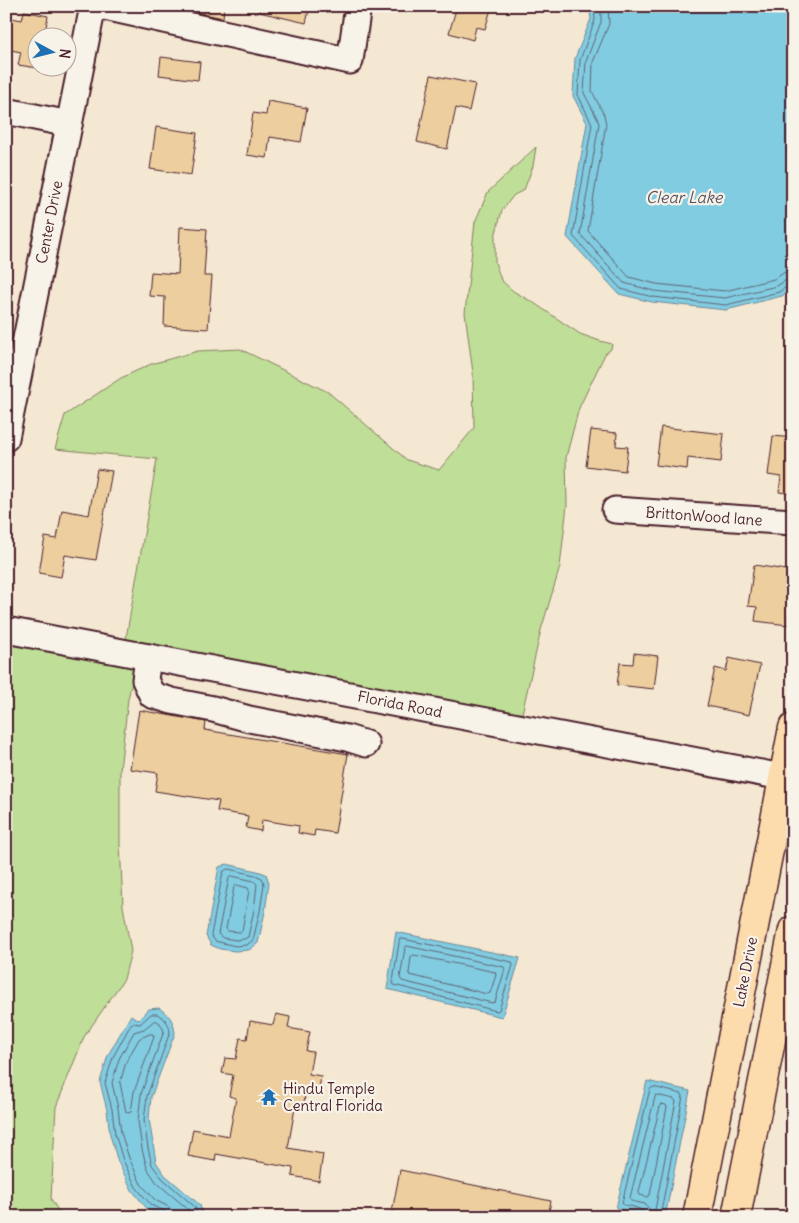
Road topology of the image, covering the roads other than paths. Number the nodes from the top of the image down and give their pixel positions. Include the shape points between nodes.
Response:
1 (93, 6) edge
2 (100, 6) edge
3 (358, 6) edge
4 (6, 111) edge
5 (69, 124) junction
6 (6, 438) edge
7 (615, 510) dead end
8 (793, 522) edge
9 (6, 630) edge
10 (148, 657) junction
11 (793, 728) edge
12 (366, 744) dead end
13 (788, 778) edge
14 (793, 930) edge
15 (704, 1184) junction
16 (741, 1189) junction
17 (697, 1217) edge
18 (736, 1217) edge

1 - 5 street, Center Drive
2 - 3 street via 350,61
4 - 5 street
5 - 6 street, Center Drive
7 - 8 street, BrittonWood lane
9 - 10 street, Florida Road
10 - 12 street via 145,680 152,695
10 - 13 street, Florida Road
11 - 13 main road, Lake Drive
13 - 15 main road, Lake Drive
14 - 16 main road
15 - 16 main road
15 - 17 main road, Lake Drive
16 - 18 main road

